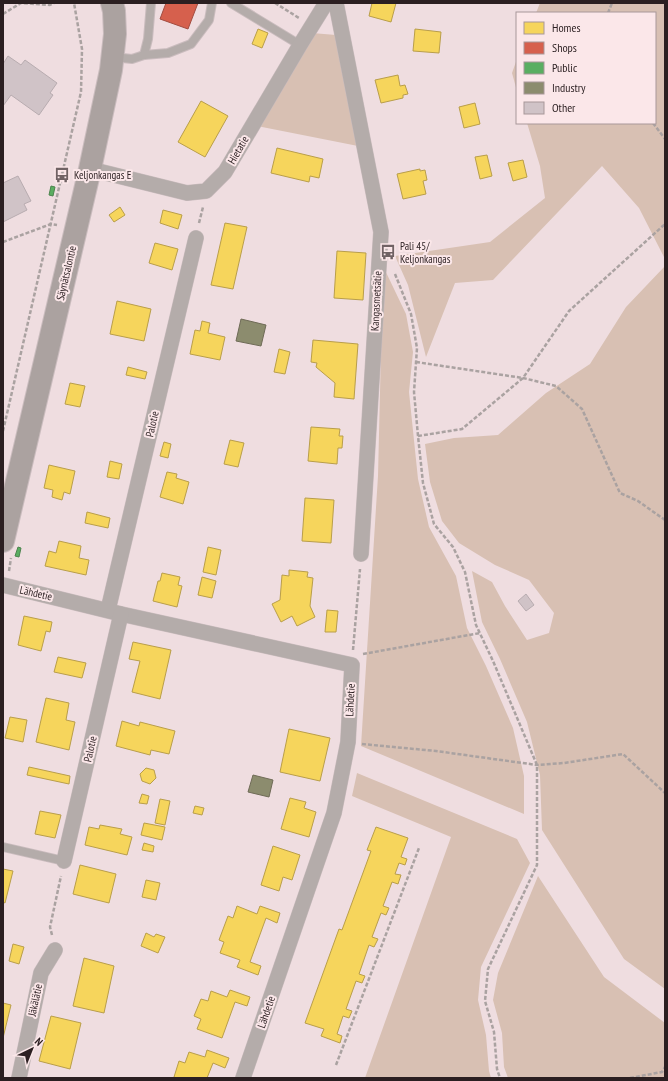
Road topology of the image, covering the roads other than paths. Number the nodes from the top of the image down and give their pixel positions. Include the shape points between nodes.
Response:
1 (112, 3) edge
2 (151, 3) edge
3 (212, 3) edge
4 (231, 3) edge
5 (326, 3) edge
6 (336, 3) edge
7 (300, 45) junction
8 (144, 55) junction
9 (113, 57) junction
10 (90, 169) junction
11 (196, 238) road end
12 (3, 542) edge
13 (361, 554) road end
14 (3, 585) edge
15 (114, 612) junction
16 (3, 848) edge
17 (64, 861) joint
18 (55, 950) road end
19 (19, 1078) edge
20 (243, 1078) edge

1 - 9 main road, Säynätsalontie via 115,34
2 - 8 lane
3 - 8 lane via 209,20 191,44 168,53
4 - 7 lane
5 - 7 street, Hietatie
6 - 13 street, Kangasmetsätie via 381,232
7 - 10 street, Hietatie via 225,172 206,191 187,193
8 - 9 lane via 132,59
9 - 10 main road, Säynätsalontie
10 - 12 main road, Säynätsalontie
11 - 15 street, Palotie
14 - 15 street, Lähdetie
15 - 17 street, Palotie
15 - 20 street, Lähdetie via 353,660 348,742 334,813
16 - 17 lane
18 - 19 street, Jäkälätie via 41,973

